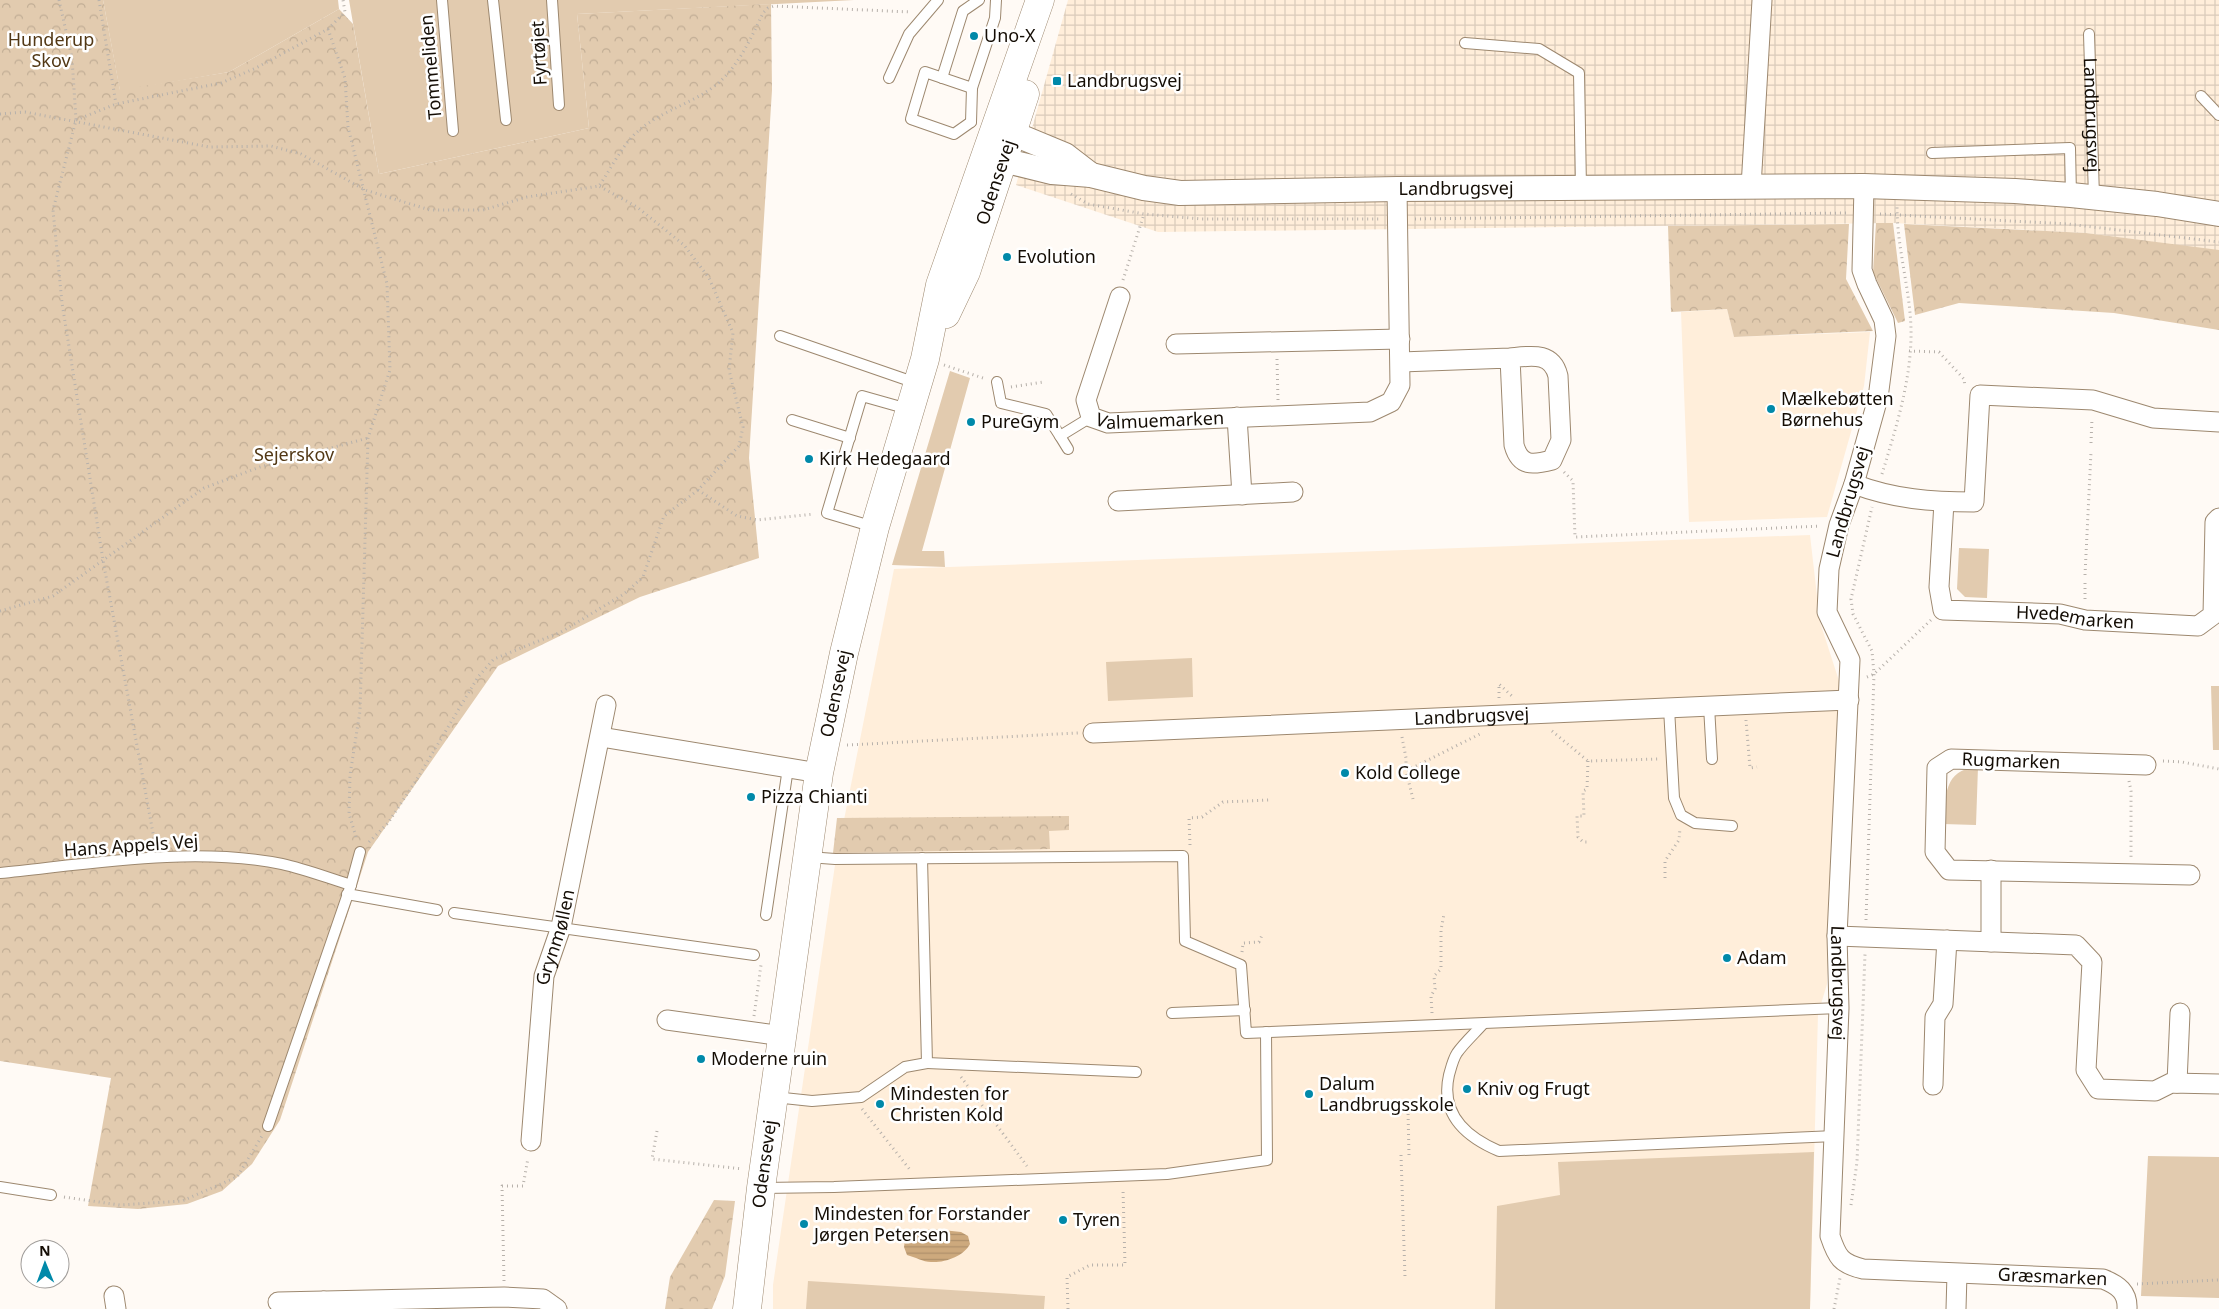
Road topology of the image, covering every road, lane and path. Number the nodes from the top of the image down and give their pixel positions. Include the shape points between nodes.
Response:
1 (59, 0) edge
2 (99, 0) edge
3 (343, 0) edge
4 (442, 0) edge
5 (493, 0) edge
6 (552, 0) edge
7 (938, 0) edge
8 (979, 0) edge
9 (996, 0) edge
10 (1040, 0) edge
11 (1047, 0) edge
12 (1762, 0) edge
13 (328, 29) junction
14 (2090, 34) dead end
15 (1465, 44) dead end
16 (889, 78) dead end
17 (942, 78) junction
18 (972, 88) junction
19 (2201, 96) dead end
20 (116, 104) junction
21 (559, 105) dead end
22 (0, 114) edge
23 (2219, 115) edge
24 (76, 120) junction
25 (506, 120) dead end
26 (453, 131) dead end
27 (990, 137) junction
28 (1932, 153) dead end
29 (598, 186) dead end
30 (1864, 186) junction
31 (1752, 187) junction
32 (1898, 187) junction
33 (1581, 188) junction
34 (1397, 189) junction
35 (1068, 192) dead end
36 (2082, 196) junction
37 (1863, 213) junction
38 (1144, 214) junction
39 (1897, 214) junction
40 (2219, 214) edge
41 (1396, 219) junction
42 (2219, 242) edge
43 (1120, 297) joint
44 (780, 336) dead end
45 (1400, 339) junction
46 (1277, 342) junction
47 (1176, 344) dead end
48 (1909, 351) junction
49 (1510, 358) junction
50 (1401, 362) junction
51 (921, 371) junction
52 (997, 382) dead end
53 (1980, 395) junction
54 (2093, 400) junction
55 (909, 409) junction
56 (1278, 416) junction
57 (1091, 417) junction
58 (1237, 417) junction
59 (792, 420) dead end
60 (2219, 422) edge
61 (1060, 436) junction
62 (368, 438) junction
63 (850, 438) junction
64 (2091, 443) dead end
65 (1068, 449) dead end
66 (2091, 452) dead end
67 (1552, 460) junction
68 (1854, 484) junction
69 (698, 490) junction
70 (1293, 492) dead end
71 (1876, 492) junction
72 (1242, 495) junction
73 (1118, 501) dead end
74 (1944, 502) junction
75 (827, 513) junction
76 (2219, 518) edge
77 (1840, 525) junction
78 (875, 527) junction
79 (103, 560) junction
80 (2085, 574) dead end
81 (1943, 610) junction
82 (0, 611) edge
83 (1874, 674) junction
84 (1849, 700) junction
85 (606, 705) dead end
86 (1745, 705) junction
87 (1709, 706) junction
88 (1668, 708) junction
89 (1531, 714) junction
90 (1500, 715) junction
91 (1399, 720) junction
92 (1093, 733) joint
93 (601, 737) junction
94 (825, 746) junction
95 (1672, 758) junction
96 (1712, 759) dead end
97 (1588, 761) junction
98 (2126, 764) junction
99 (2146, 765) joint
100 (788, 768) junction
101 (1757, 768) dead end
102 (2219, 769) edge
103 (1406, 771) junction
104 (819, 773) junction
105 (1413, 799) dead end
106 (1270, 800) dead end
107 (1681, 815) junction
108 (1732, 826) dead end
109 (1589, 842) dead end
110 (360, 852) junction
111 (1183, 856) junction
112 (158, 857) junction
113 (807, 857) junction
114 (922, 858) junction
115 (1991, 870) junction
116 (0, 873) edge
117 (2130, 873) junction
118 (2190, 876) dead end
119 (1665, 878) dead end
120 (349, 890) junction
121 (437, 910) dead end
122 (454, 913) dead end
123 (1444, 914) dead end
124 (766, 915) dead end
125 (561, 927) junction
126 (1263, 933) dead end
127 (1837, 936) junction
128 (1866, 936) junction
129 (1948, 940) junction
130 (1991, 942) junction
131 (754, 955) joint
132 (1241, 965) junction
133 (1838, 1008) junction
134 (1245, 1010) junction
135 (1172, 1013) dead end
136 (2180, 1013) dead end
137 (667, 1020) dead end
138 (1483, 1024) junction
139 (1432, 1026) junction
140 (752, 1032) junction
141 (1266, 1032) junction
142 (783, 1036) junction
143 (927, 1063) junction
144 (1136, 1072) dead end
145 (2178, 1083) junction
146 (2219, 1084) edge
147 (1933, 1085) dead end
148 (774, 1097) junction
149 (854, 1099) junction
150 (1450, 1106) junction
151 (268, 1126) joint
152 (657, 1131) dead end
153 (1835, 1136) junction
154 (531, 1141) joint
155 (1401, 1155) dead end
156 (1409, 1155) dead end
157 (1123, 1176) junction
158 (762, 1179) junction
159 (1037, 1179) junction
160 (921, 1184) junction
161 (0, 1187) edge
162 (51, 1195) joint
163 (1850, 1207) dead end
164 (1843, 1262) junction
165 (1957, 1274) junction
166 (1406, 1277) dead end
167 (2219, 1280) edge
168 (2122, 1289) junction
169 (504, 1297) junction
170 (278, 1302) dead end
171 (745, 1303) edge
172 (324, 1305) edge
173 (556, 1309) edge
174 (1068, 1309) edge
175 (1834, 1309) edge
176 (1956, 1309) edge
177 (2127, 1309) edge

1 - 24 path via 72,58
2 - 20 path
3 - 13 path via 345,12
4 - 26 lane, Tommeliden
5 - 25 lane
6 - 21 lane, Fyrtøjet
7 - 16 lane via 908,34
8 - 17 lane via 962,11
9 - 18 lane via 995,18
10 - 27 main road, Odensevej
11 - 27 main road, Odensevej via 1040,42
12 - 31 street
13 - 20 path via 221,83
13 - 62 path via 345,78 348,127 387,284 390,370
14 - 36 lane, Landbrugsvej
15 - 33 lane via 1539,49 1579,73
17 - 18 lane
17 - 27 lane via 925,72 910,119 954,134
18 - 27 lane
19 - 23 lane
20 - 24 path
22 - 24 path via 25,112
24 - 79 path via 53,210 62,303
27 - 34 street, Landbrugsvej via 1052,172 1091,175 1180,193
27 - 51 main road, Odensevej via 966,272
28 - 36 lane, Landbrugsvej via 2070,148
29 - 69 path via 637,207 684,246 709,278 733,333 729,370 743,427 739,446
30 - 31 street, Landbrugsvej
30 - 32 street, Landbrugsvej
30 - 37 street, Landbrugsvej
31 - 33 street, Landbrugsvej
32 - 36 street, Landbrugsvej
32 - 39 path
33 - 34 street, Landbrugsvej
34 - 41 street, Valmuemarken
35 - 38 path via 1088,204
36 - 40 street, Landbrugsvej
37 - 39 path
37 - 41 path
37 - 68 street, Landbrugsvej via 1862,270 1884,320 1886,336 1878,398
38 - 41 path via 1202,219
38 - 43 path
39 - 42 path via 2068,224
39 - 48 path via 1911,328
41 - 45 street, Valmuemarken
43 - 57 street, Valmuemarken via 1086,400
44 - 51 lane
45 - 46 street
45 - 50 street, Valmuemarken
46 - 47 street
46 - 56 path
48 - 53 path via 1939,352 1964,379 1966,389
48 - 71 path via 1895,431
49 - 50 street
49 - 67 street via 1516,454 1529,463
49 - 67 street via 1537,356 1555,365 1561,440
50 - 56 street, Valmuemarken via 1400,385 1391,402 1370,412
51 - 55 main road, Odensevej
52 - 61 lane via 1002,403 1046,414
53 - 54 street
53 - 74 street via 1974,502
54 - 60 street via 2153,418
54 - 64 path
55 - 63 lane via 862,396
55 - 78 main road, Odensevej
56 - 58 street, Valmuemarken
57 - 58 street, Valmuemarken via 1108,423
57 - 61 lane
58 - 72 street, Valmuemarken
59 - 63 lane
61 - 65 lane
62 - 79 path via 260,467 204,488
62 - 110 path via 360,711 350,775 349,814
63 - 75 lane
66 - 80 path
67 - 77 path via 1573,482 1575,536
68 - 71 street
68 - 77 street, Landbrugsvej
69 - 75 path via 738,516 756,520
69 - 110 path via 664,516 643,577 624,594 561,632 494,659 478,677 388,823
70 - 72 street
71 - 74 street
71 - 83 path via 1850,599 1872,651
72 - 73 street
74 - 81 street via 1939,587
75 - 78 lane
76 - 81 street, Hvedemarken via 2215,522 2213,615 2198,626 2085,620 2060,614
77 - 84 street, Landbrugsvej via 1829,569 1827,612 1850,660
78 - 94 main road, Odensevej
79 - 82 path via 53,596
79 - 112 path
81 - 83 path
83 - 128 path
84 - 86 street, Landbrugsvej
84 - 127 street, Landbrugsvej
85 - 93 street, Grynmøllen
86 - 87 street, Landbrugsvej
86 - 101 path via 1750,768
87 - 88 street, Landbrugsvej
87 - 96 lane
88 - 89 street, Landbrugsvej
88 - 95 lane
89 - 90 street, Landbrugsvej
89 - 90 path via 1499,684
89 - 97 path
90 - 91 street, Landbrugsvej
90 - 103 path via 1500,724
91 - 92 street, Landbrugsvej
91 - 103 path
92 - 94 path
93 - 100 street
93 - 125 street, Grynmøllen
94 - 104 main road, Odensevej
95 - 97 path
95 - 107 lane via 1674,798
97 - 109 path via 1587,789 1583,790 1584,816 1577,816 1578,837
98 - 99 street, Rugmarken
98 - 115 street, Rugmarken via 1950,759 1937,768 1935,852 1949,870
98 - 117 path via 2131,791
99 - 102 path via 2150,761 2182,762
100 - 104 street
100 - 124 lane
103 - 105 path
104 - 113 main road, Odensevej
106 - 111 path via 1223,802 1202,817 1189,818 1190,846
107 - 108 lane via 1695,823
107 - 119 path via 1679,840 1665,861
110 - 120 lane
111 - 114 lane
111 - 132 lane via 1185,941
112 - 116 lane, Hans Appels Vej
112 - 120 lane, Hans Appels Vej via 229,858 282,864
113 - 114 lane
113 - 142 main road, Odensevej
114 - 143 lane
115 - 117 street, Rugmarken
115 - 130 street
117 - 118 street, Rugmarken
120 - 121 lane, Hans Appels Vej
120 - 151 lane
122 - 125 lane
123 - 139 path via 1440,969 1434,976 1435,989 1431,996
125 - 131 lane
125 - 154 street, Grynmøllen via 544,976
126 - 132 path via 1259,942 1243,943
127 - 128 street
127 - 133 street, Landbrugsvej
128 - 129 street
128 - 163 path via 1857,1162
129 - 130 street
129 - 147 street via 1943,1004 1935,1017
130 - 145 street via 2076,945 2092,962 2086,1070 2098,1089 2155,1091
131 - 140 path via 762,956
132 - 134 lane
133 - 138 lane
133 - 153 street, Landbrugsvej
134 - 135 lane
134 - 141 lane via 1246,1032
136 - 145 street
137 - 140 street
138 - 139 lane
138 - 150 lane via 1457,1053 1452,1065 1447,1089
139 - 141 lane
140 - 142 street
141 - 157 lane via 1267,1160 1166,1174
142 - 148 main road, Odensevej
143 - 144 lane
143 - 149 lane via 905,1067
143 - 159 path via 956,1070
145 - 146 street
148 - 149 lane via 812,1101
148 - 158 main road, Odensevej
149 - 160 path
150 - 153 lane via 1456,1120 1473,1138 1499,1151
150 - 156 path via 1408,1111
151 - 162 path via 237,1177 182,1201 120,1205
152 - 158 path via 652,1159
153 - 164 street, Landbrugsvej via 1830,1236
154 - 169 path via 523,1186 502,1186
155 - 166 path
157 - 159 lane
157 - 174 path via 1126,1265 1090,1265 1067,1276
158 - 160 lane
158 - 171 main road, Odensevej
159 - 160 lane
161 - 162 lane
164 - 165 street, Græsmarken via 1863,1269
164 - 175 path
165 - 168 street, Græsmarken via 2104,1279
165 - 176 street
167 - 168 path via 2141,1282
168 - 177 street, Græsmarken
169 - 172 street
169 - 173 street via 543,1299
170 - 172 street

